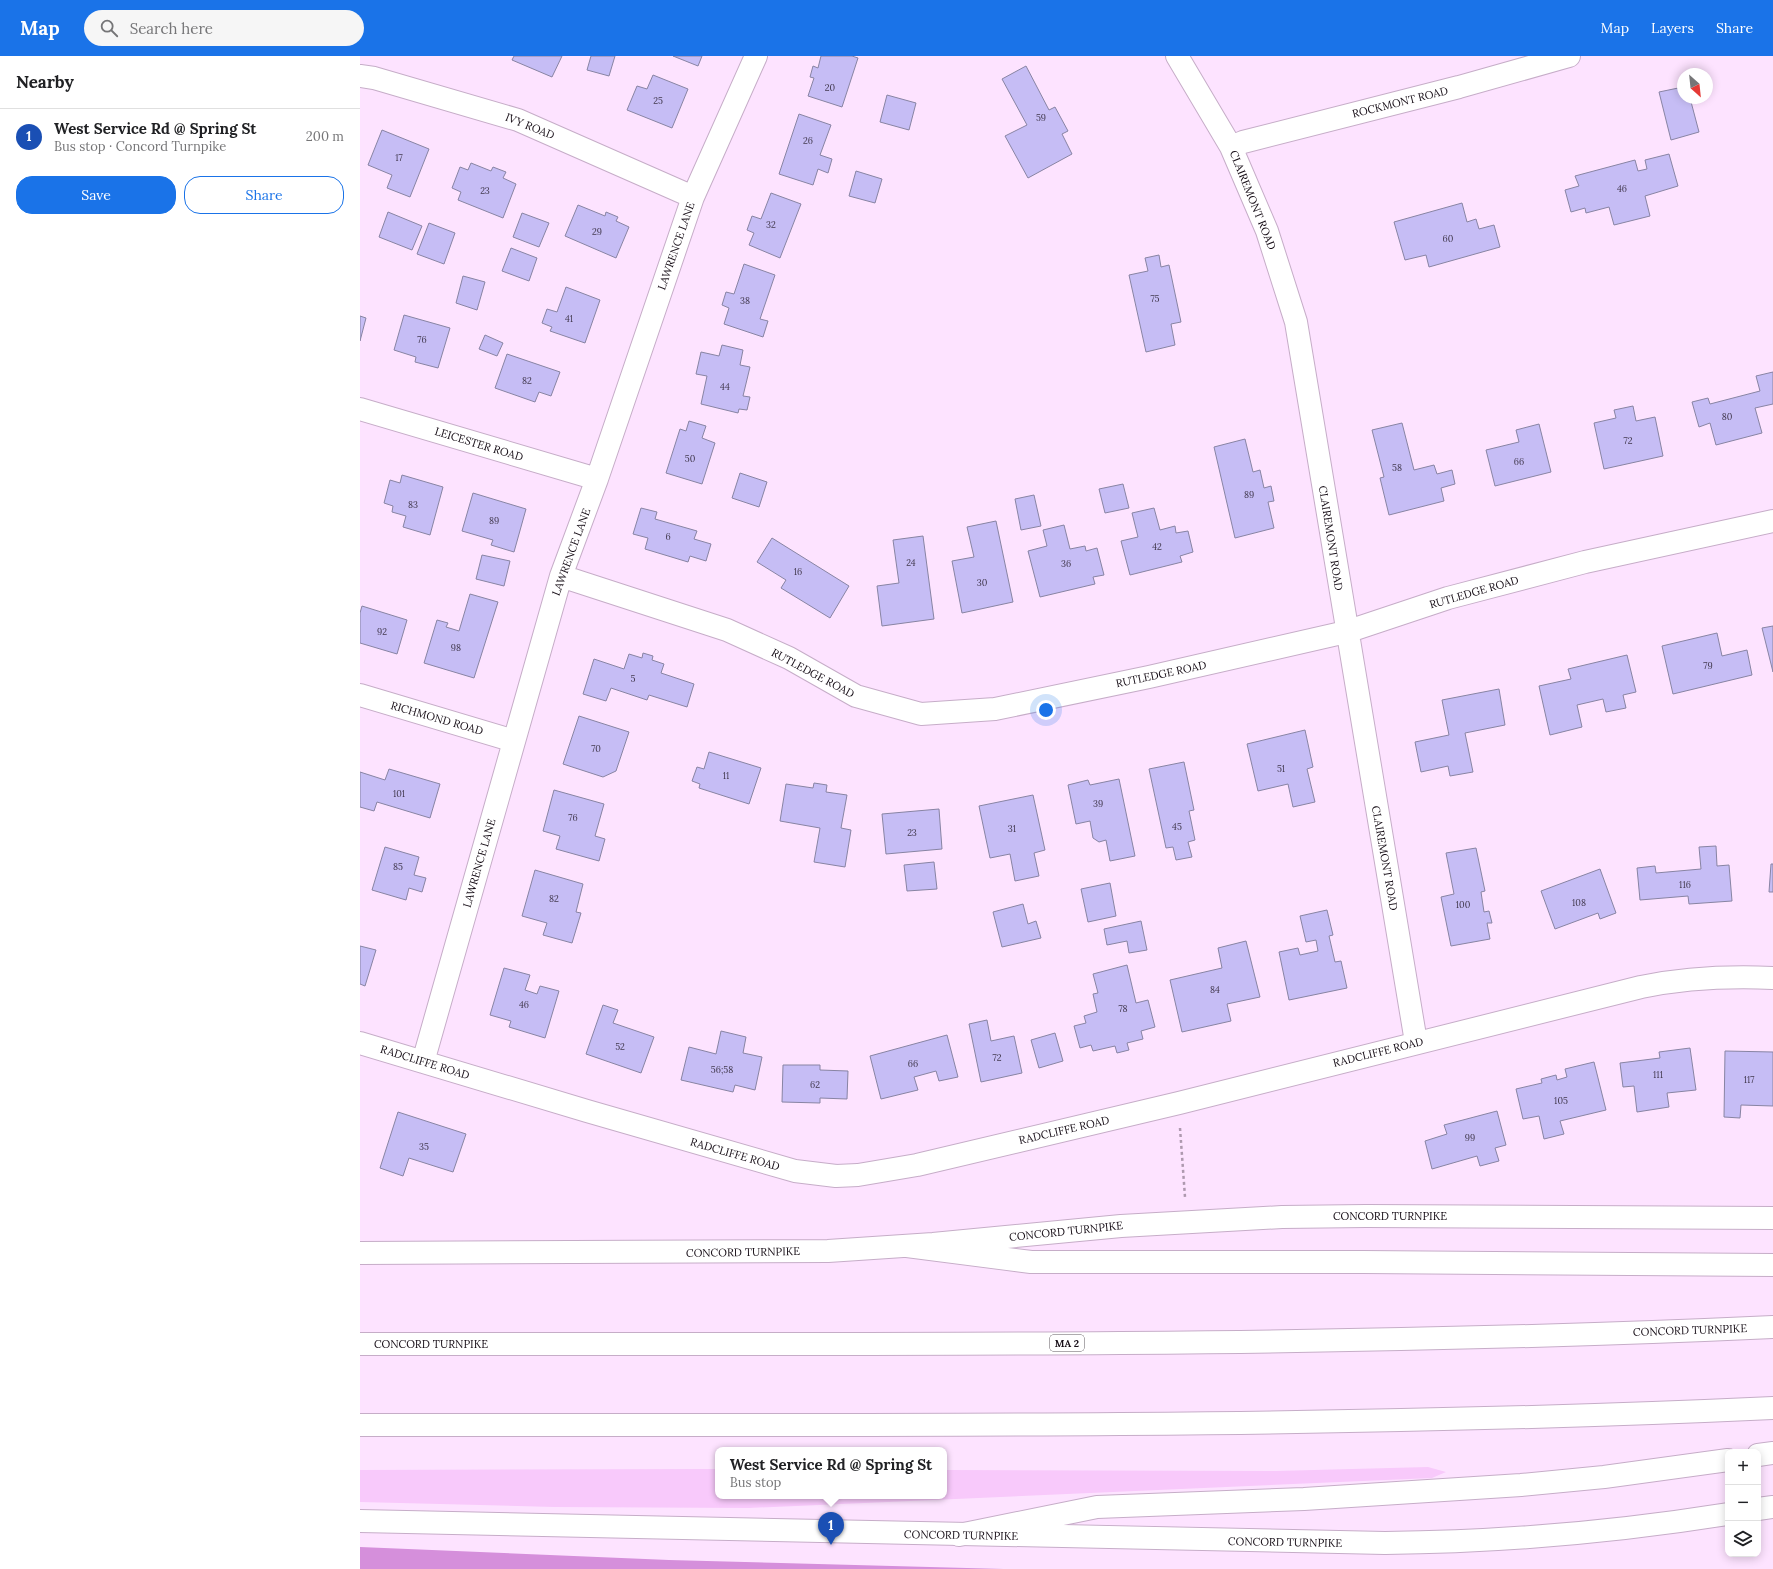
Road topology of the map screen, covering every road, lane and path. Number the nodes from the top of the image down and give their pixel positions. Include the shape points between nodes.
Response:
1 (756, 56) edge
2 (1177, 56) edge
3 (1570, 56) edge
4 (360, 76) edge
5 (1231, 147) junction
6 (693, 197) junction
7 (360, 409) edge
8 (597, 479) junction
9 (1773, 520) edge
10 (561, 576) junction
11 (1346, 632) junction
12 (360, 696) edge
13 (514, 741) junction
14 (1773, 978) edge
15 (1416, 1042) junction
16 (360, 1043) edge
17 (423, 1062) junction
18 (1181, 1141) dead end
19 (1184, 1189) dead end
20 (1773, 1218) edge
21 (907, 1246) junction
22 (360, 1253) edge
23 (1773, 1265) edge
24 (1773, 1327) edge
25 (360, 1344) edge
26 (1773, 1408) edge
27 (360, 1425) edge
28 (1773, 1453) edge
29 (1761, 1455) edge
30 (1725, 1460) edge
31 (1773, 1507) edge
32 (1761, 1509) edge
33 (1725, 1514) edge
34 (360, 1521) edge
35 (959, 1535) junction

1 - 6 main road, LAWRENCE LANE
2 - 5 main road, CLAIREMONT ROAD
3 - 5 main road, ROCKMONT ROAD
4 - 6 main road, IVY ROAD via 518,120
5 - 11 main road, CLAIREMONT ROAD via 1267,231 1296,322
6 - 8 main road, LAWRENCE LANE
7 - 8 main road, LEICESTER ROAD
8 - 10 main road, LAWRENCE LANE
9 - 11 main road, RUTLEDGE ROAD via 1585,562 1463,594
10 - 11 main road, RUTLEDGE ROAD via 727,630 788,658 856,696 920,714 995,709
10 - 13 main road, LAWRENCE LANE
11 - 15 main road, CLAIREMONT ROAD
12 - 13 main road, RICHMOND ROAD
13 - 17 main road, LAWRENCE LANE
14 - 15 main road, RADCLIFFE ROAD via 1721,977 1667,982 1616,992
15 - 17 main road, RADCLIFFE ROAD via 917,1165 836,1176 795,1171
16 - 17 main road, RADCLIFFE ROAD
18 - 19 path
20 - 21 main road, CONCORD TURNPIKE via 1282,1217 1121,1226
21 - 22 main road, CONCORD TURNPIKE via 775,1252
21 - 23 main road via 1031,1262
24 - 25 main road, CONCORD TURNPIKE / MA 2 via 1480,1338 1274,1342
26 - 27 main road via 1289,1423
28 - 29 main road
30 - 35 main road via 1521,1485 1304,1499 1097,1506
31 - 32 main road
33 - 35 main road, CONCORD TURNPIKE via 1542,1536 1435,1543
34 - 35 main road, CONCORD TURNPIKE

